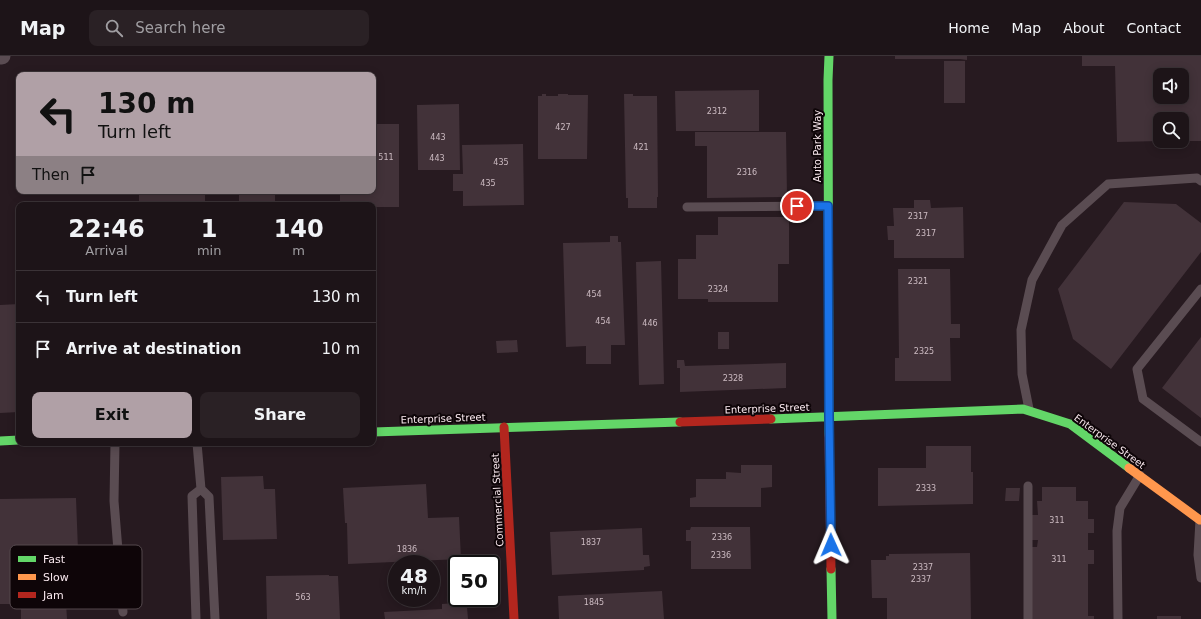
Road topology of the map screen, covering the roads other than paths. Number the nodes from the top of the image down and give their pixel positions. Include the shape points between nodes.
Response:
1 (830, 56) edge
2 (1201, 181) edge
3 (828, 206) junction
4 (687, 207) dead end
5 (1201, 289) edge
6 (1029, 411) junction
7 (829, 416) junction
8 (504, 427) junction
9 (376, 432) edge
10 (16, 440) edge
11 (0, 441) edge
12 (1201, 442) edge
13 (115, 446) edge
14 (197, 446) edge
15 (1140, 475) junction
16 (1028, 486) dead end
17 (201, 489) junction
18 (1200, 520) edge
19 (118, 545) edge
20 (212, 560) junction
21 (194, 561) junction
22 (1201, 578) edge
23 (123, 609) edge
24 (123, 612) dead end
25 (196, 619) edge
26 (214, 619) edge
27 (514, 619) edge
28 (832, 619) edge
29 (1028, 619) edge
30 (1118, 619) edge

1 - 3 street, Auto Park Way
2 - 6 lane via 1197,178 1108,184 1062,225 1032,280 1021,330 1022,374
3 - 4 lane
3 - 7 street, Auto Park Way
5 - 12 lane via 1137,369 1143,399
6 - 7 street, Enterprise Street via 1023,409
6 - 15 street, Enterprise Street via 1070,424
7 - 8 street, Enterprise Street
7 - 28 street, Auto Park Way
8 - 9 street, Enterprise Street
8 - 27 street, Commercial Street
10 - 11 street
13 - 19 lane via 114,502
14 - 17 lane
15 - 18 street, Enterprise Street
15 - 30 lane via 1120,508
16 - 29 lane
17 - 20 lane via 209,497
17 - 21 lane via 192,496
18 - 22 lane via 1198,555
20 - 21 lane
20 - 26 lane
21 - 25 lane
23 - 24 lane

